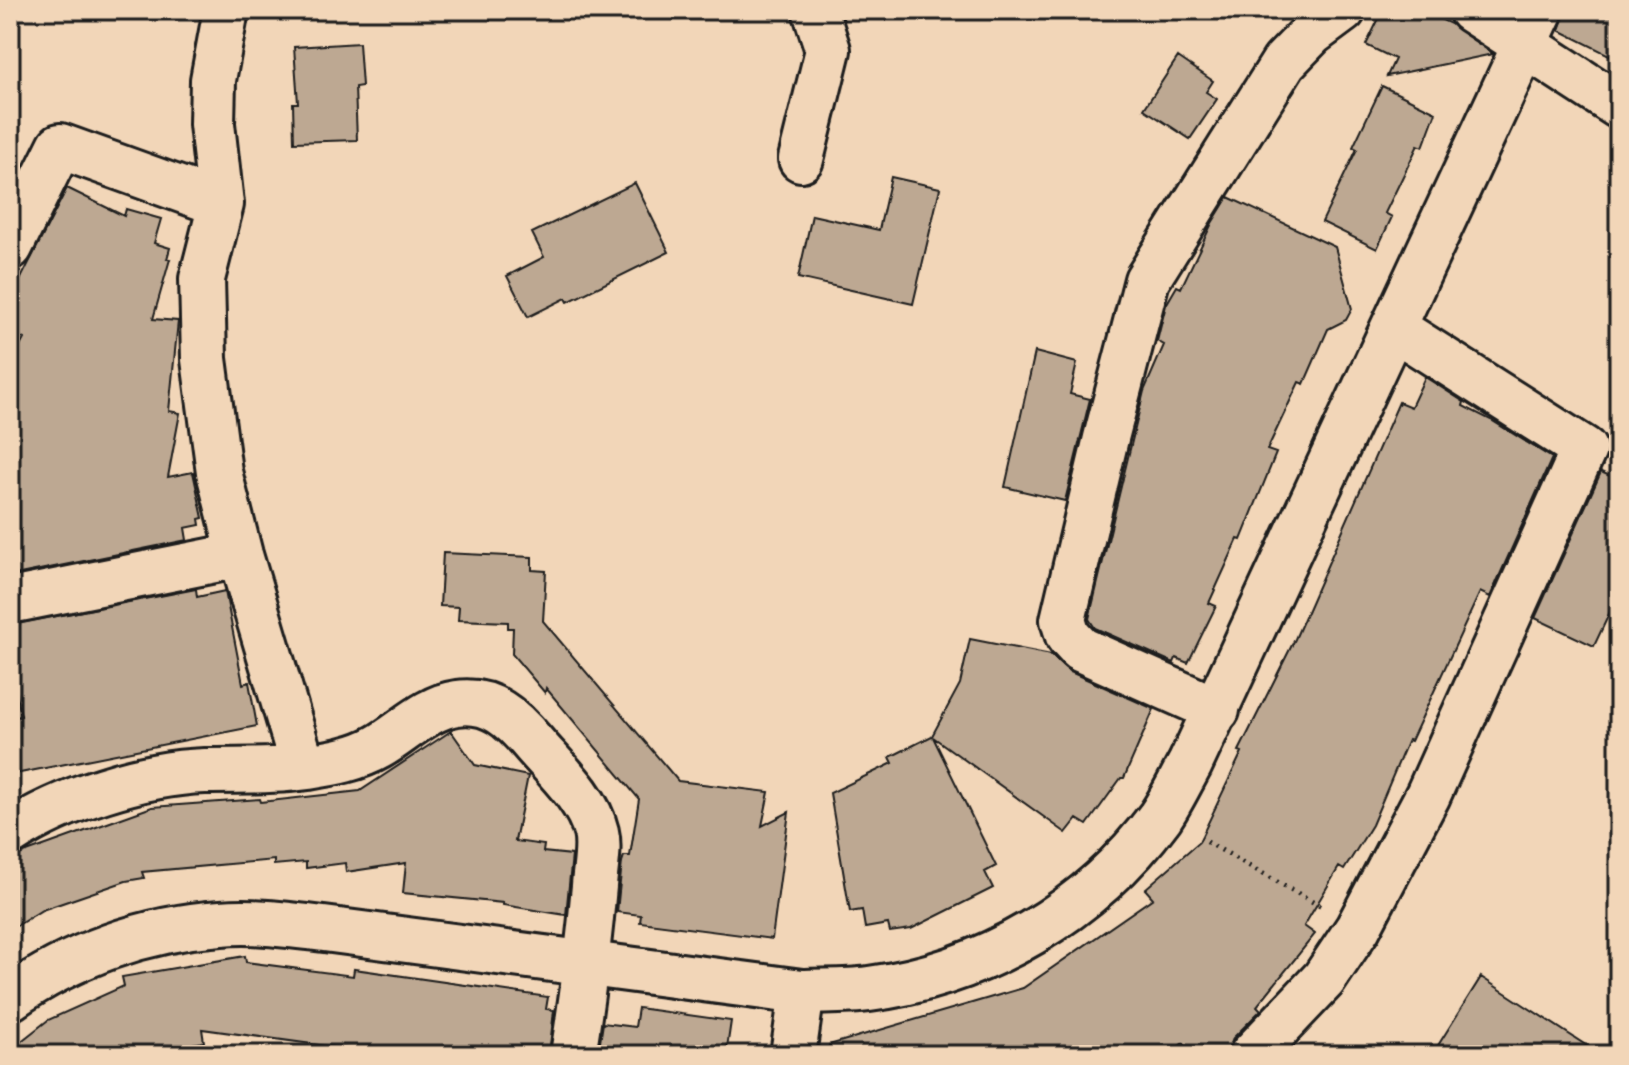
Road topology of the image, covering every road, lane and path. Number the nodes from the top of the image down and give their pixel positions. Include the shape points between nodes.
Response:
1 (226, 10) edge
2 (815, 10) edge
3 (1343, 10) edge
4 (1471, 10) edge
5 (1533, 28) edge
6 (1619, 106) edge
7 (801, 159) dead end
8 (221, 204) junction
9 (10, 247) edge
10 (1394, 328) junction
11 (240, 555) junction
12 (10, 601) edge
13 (1217, 710) junction
14 (303, 767) junction
15 (1160, 816) junction
16 (10, 833) edge
17 (1358, 928) junction
18 (588, 964) junction
19 (802, 992) junction
20 (10, 998) edge
21 (573, 1055) edge
22 (793, 1055) edge
23 (1252, 1055) edge

1 - 8 street via 212,124
2 - 7 street via 828,50
3 - 13 street via 1284,62 1147,280 1063,620 1080,649
4 - 5 street
5 - 6 street
5 - 10 street
8 - 9 street via 60,146
8 - 11 street via 202,279 204,359 219,472
10 - 13 street
10 - 17 street via 1584,449 1428,795
11 - 12 street
11 - 14 street
13 - 15 street
14 - 16 street via 257,773 204,771 119,786
14 - 18 street via 376,749 448,705 482,703 501,712 518,724 565,780 596,833
15 - 17 path
15 - 19 street via 1087,893 1041,928 1000,950 902,983
17 - 23 street via 1324,979
18 - 19 street
18 - 20 street via 324,929 222,922 116,944 52,972
18 - 21 street
19 - 22 street

